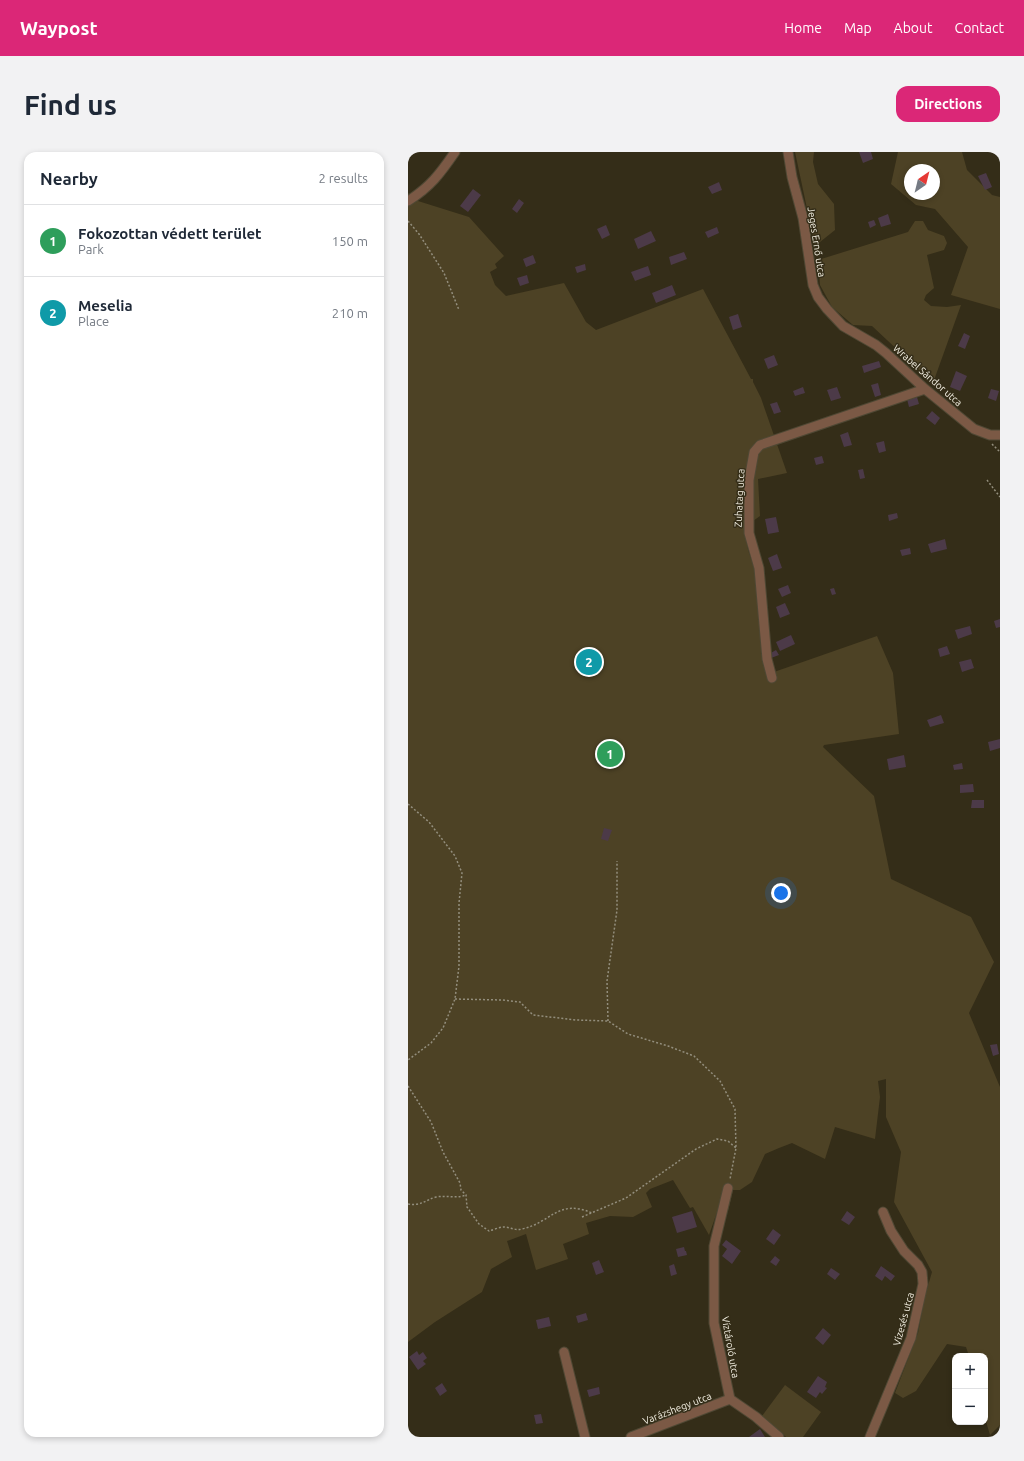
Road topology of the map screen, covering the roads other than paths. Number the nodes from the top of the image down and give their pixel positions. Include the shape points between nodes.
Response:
1 (455, 152) edge
2 (788, 152) edge
3 (408, 202) edge
4 (843, 326) joint
5 (925, 389) junction
6 (1000, 435) edge
7 (772, 678) dead end
8 (728, 1188) road end
9 (883, 1212) dead end
10 (564, 1352) dead end
11 (730, 1399) junction
12 (585, 1437) edge
13 (632, 1437) edge
14 (779, 1437) edge
15 (870, 1437) edge

1 - 3 street via 424,191
2 - 4 street, Jeges Ernő utca via 803,218 813,285 818,297
4 - 5 street, Wrabel Sándor utca via 876,345
5 - 6 street, Wrabel Sándor utca via 974,429
5 - 7 street, Zuhatag utca via 760,445 754,452 749,480 749,533 759,568 767,659
8 - 11 street, Víztároló utca via 714,1246 714,1323
9 - 15 street, Vízesés utca via 904,1251 922,1272 923,1284 911,1338
10 - 12 street
11 - 13 street, Varázshegy utca
11 - 14 street

